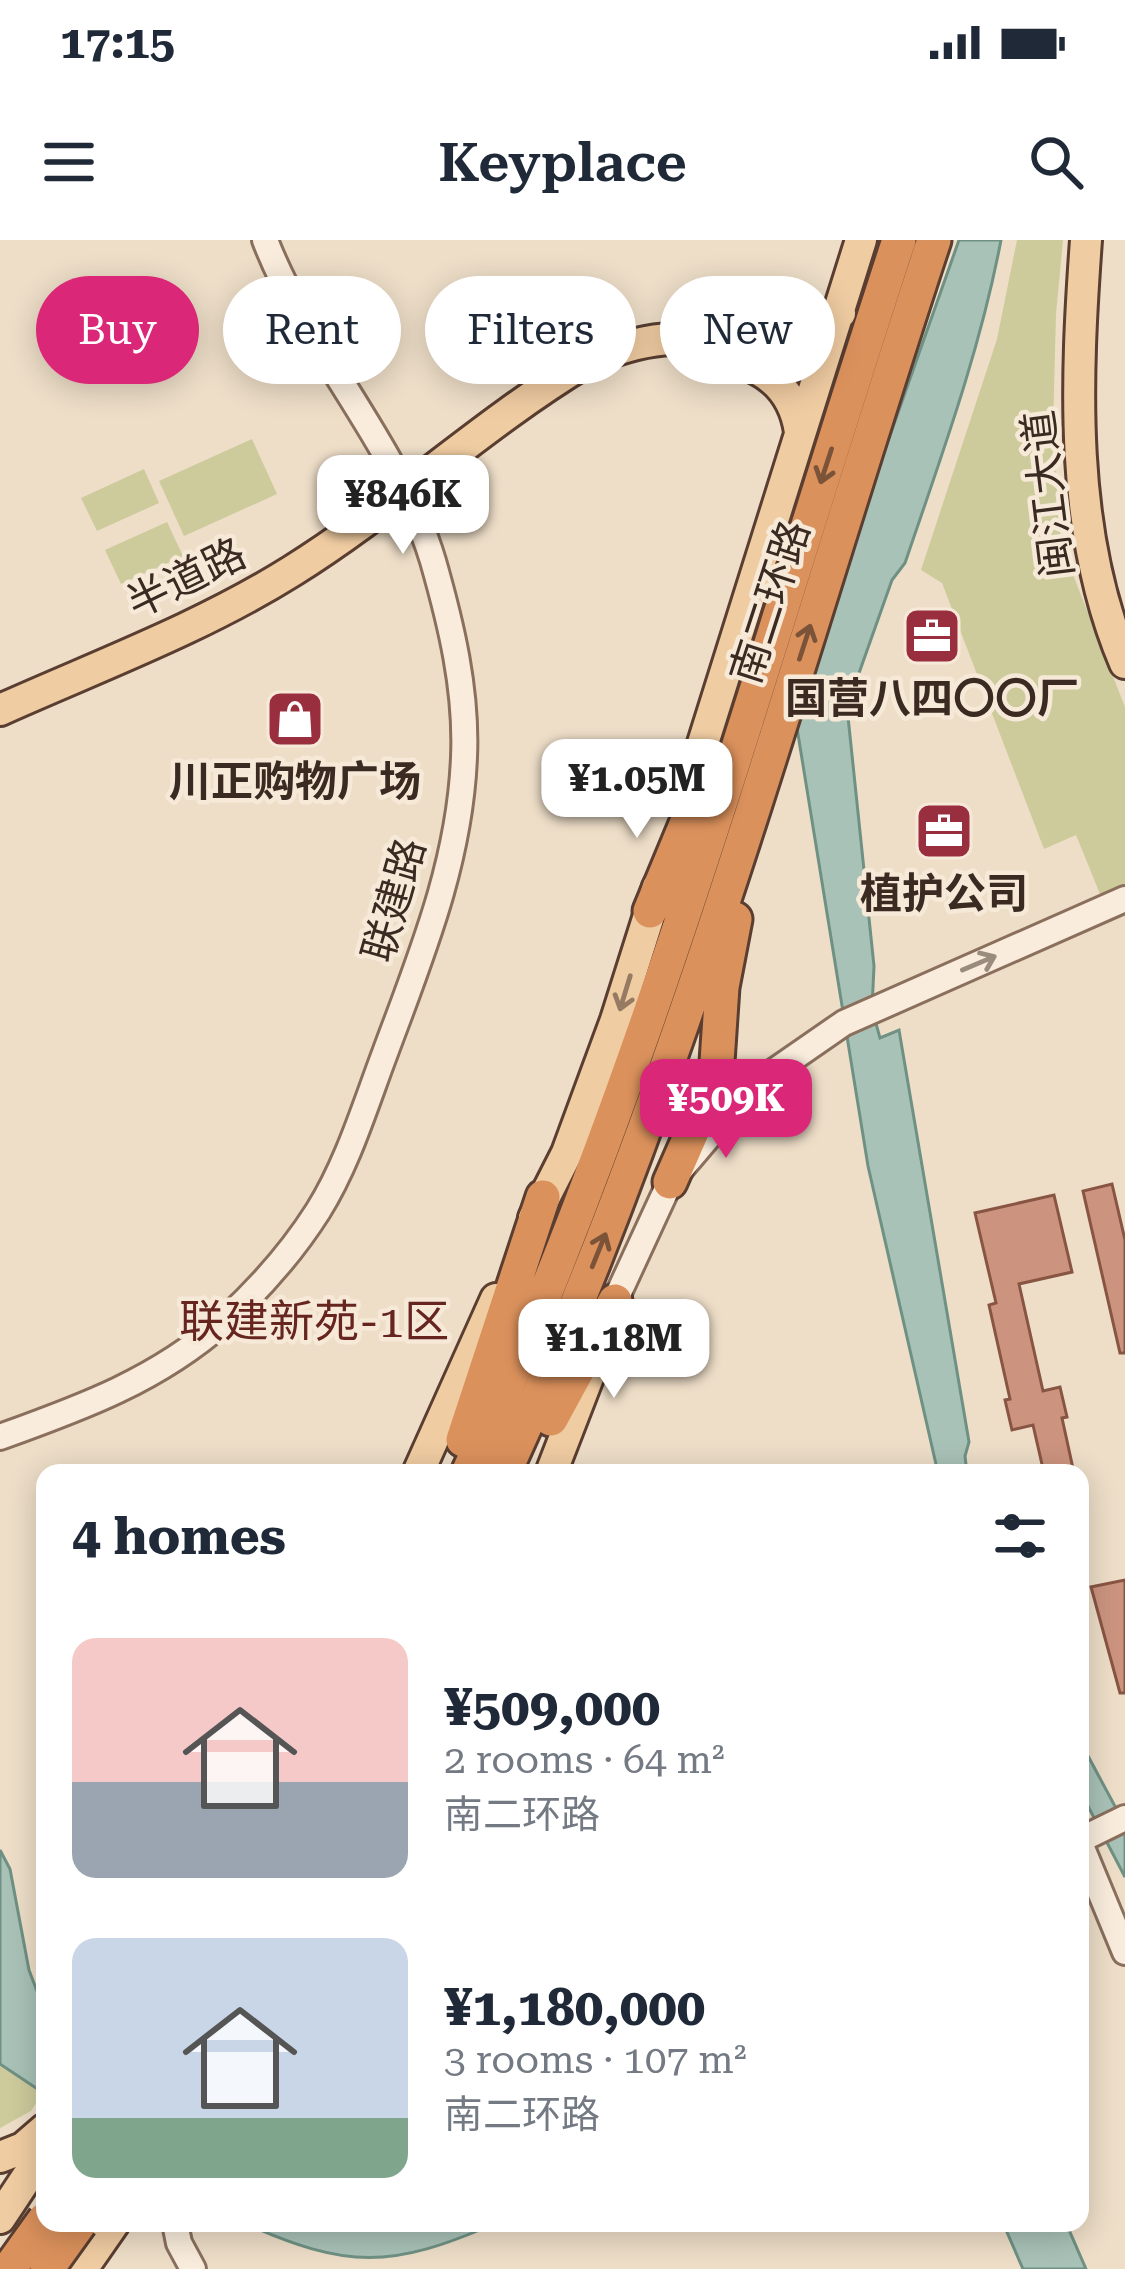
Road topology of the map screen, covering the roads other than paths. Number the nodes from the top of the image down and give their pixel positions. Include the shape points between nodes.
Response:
1 (265, 240) edge
2 (861, 240) edge
3 (899, 240) edge
4 (934, 240) edge
5 (1087, 240) edge
6 (1102, 240) edge
7 (840, 313) junction
8 (800, 432) junction
9 (410, 500) junction
10 (1125, 590) edge
11 (1125, 663) edge
12 (759, 673) junction
13 (791, 686) junction
14 (0, 710) edge
15 (0, 728) edge
16 (1125, 899) edge
17 (650, 911) junction
18 (670, 1181) junction
19 (543, 1197) junction
20 (615, 1301) junction
21 (0, 1438) edge
22 (422, 1464) edge
23 (455, 1464) edge
24 (472, 1464) edge
25 (508, 1464) edge
26 (526, 1464) edge
27 (554, 1464) edge
28 (1125, 1818) edge
29 (1089, 1836) edge
30 (1089, 1863) edge
31 (1125, 1952) edge
32 (36, 2136) edge
33 (0, 2157) edge
34 (36, 2164) edge
35 (0, 2218) edge
36 (36, 2232) edge
37 (74, 2232) edge
38 (108, 2232) edge
39 (177, 2232) edge
40 (0, 2243) edge
41 (9, 2269) edge
42 (50, 2269) edge
43 (82, 2269) edge
44 (194, 2269) edge

1 - 9 street, 联建路 via 311,337
2 - 7 main road
3 -> 12 highway, 南二环路
13 -> 4 highway, 南二环路
5 - 11 main road, 闽江大道 via 1077,375 1082,482 1106,609
6 - 10 main road, 闽江大道 via 1090,393 1094,483
7 - 8 main road
7 - 9 main road, 半道路 via 816,334 778,347 679,337 611,351 572,370
8 - 9 main road, 半道路 via 786,393 752,365 701,356 650,361 582,386
8 - 17 main road
9 - 14 main road, 半道路 via 243,599
9 - 15 main road, 半道路 via 264,608
9 - 21 street, 联建路 via 458,662 463,782 440,904 345,1157 295,1244 203,1339 112,1395
12 - 17 highway
12 - 24 highway, 南二环路 via 603,1154
13 - 18 highway via 725,964 716,1077
25 -> 13 highway, 南二环路 via 632,1168
18 -> 16 street via 749,1092 803,1048 872,1009
17 -> 19 main road via 575,1131
18 - 20 street
19 - 22 main road
19 - 23 highway
20 - 26 highway
20 - 27 main road
28 - 29 street
30 - 31 street
32 - 33 main road
34 - 35 main road
36 - 41 highway, bridge
37 - 42 highway, bridge
38 - 43 main road
39 - 44 street
40 - 42 main road

